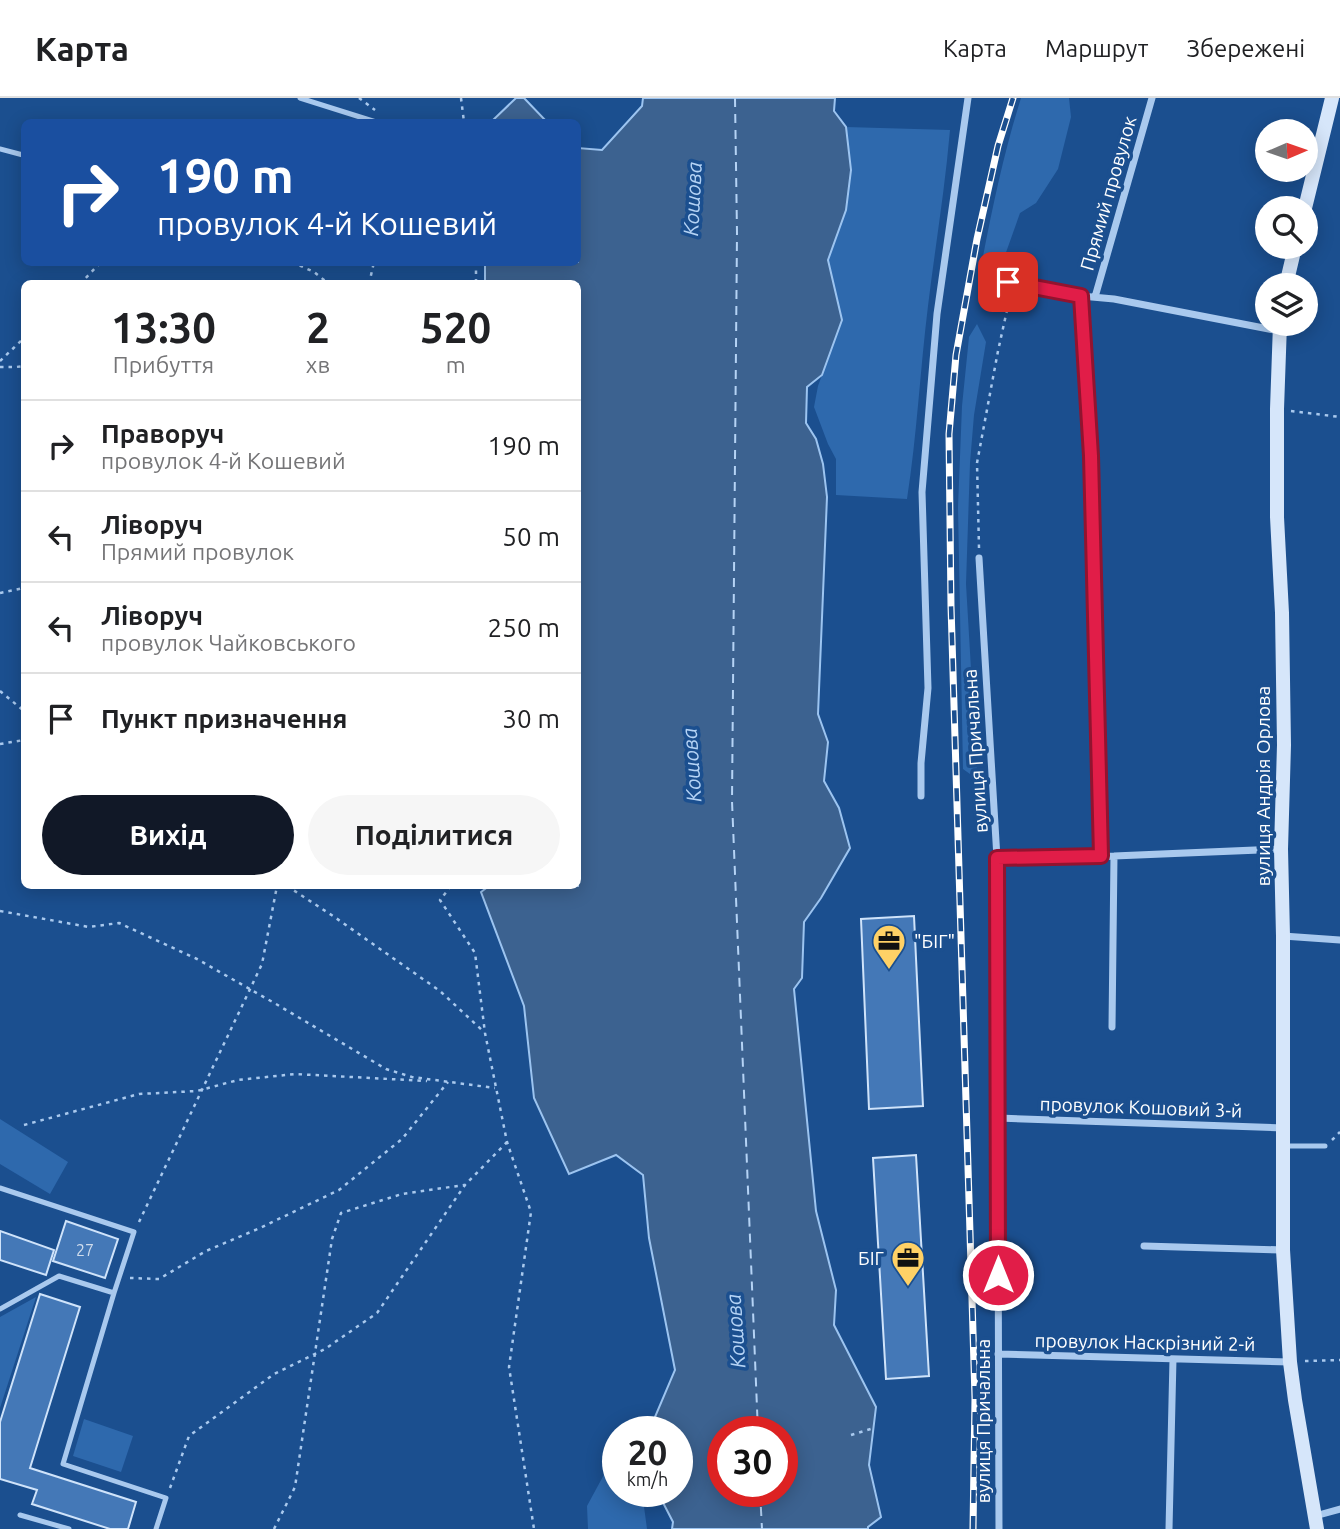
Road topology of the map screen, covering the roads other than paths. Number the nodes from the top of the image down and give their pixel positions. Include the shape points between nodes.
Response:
1 (300, 98) edge
2 (968, 98) edge
3 (1152, 98) edge
4 (1332, 98) edge
5 (366, 119) edge
6 (0, 149) edge
7 (21, 154) edge
8 (1308, 196) edge
9 (1010, 283) road end
10 (1081, 296) junction
11 (1095, 297) junction
12 (1255, 324) edge
13 (1279, 336) edge
14 (979, 558) road end
15 (921, 796) dead end
16 (1281, 849) junction
17 (1101, 856) junction
18 (1114, 856) junction
19 (997, 858) junction
20 (1283, 936) junction
21 (1340, 940) edge
22 (1112, 1027) dead end
23 (998, 1118) junction
24 (1283, 1128) junction
25 (1283, 1146) junction
26 (1325, 1146) dead end
27 (0, 1188) edge
28 (1144, 1246) dead end
29 (1283, 1250) junction
30 (114, 1293) junction
31 (0, 1309) edge
32 (998, 1354) junction
33 (1173, 1359) junction
34 (1290, 1362) junction
35 (1340, 1509) edge
36 (20, 1515) dead end
37 (1316, 1523) edge
38 (69, 1529) edge
39 (156, 1529) edge
40 (999, 1529) edge
41 (1169, 1529) edge

1 - 5 lane
2 - 15 street via 937,314 922,492 929,688
3 - 11 street, Прямий провулок
4 - 8 street
6 - 7 lane
9 - 10 street
10 - 11 street
10 - 17 street, Прямий провулок via 1091,456
11 - 12 street
13 - 16 street, вулиця Андрія Орлова
14 - 19 street, вулиця Причальна
16 - 18 street
16 - 20 street, вулиця Андрія Орлова
17 - 18 street
17 - 19 street
18 - 22 street
19 - 23 street, вулиця Причальна
20 - 21 street
20 - 24 street, вулиця Андрія Орлова
23 - 24 street, провулок Кошовий 3-й
23 - 32 street, вулиця Причальна
24 - 25 street, вулиця Андрія Орлова
25 - 26 lane
25 - 29 street, вулиця Андрія Орлова
27 - 30 lane via 134,1232
28 - 29 street
29 - 34 street, вулиця Андрія Орлова
30 - 31 lane via 59,1276
30 - 39 lane via 64,1464 166,1498
32 - 33 street, провулок Наскрізний 2-й
32 - 40 street, вулиця Причальна
33 - 34 street, провулок Наскрізний 2-й
33 - 41 street
34 - 37 street, вулиця Андрія Орлова
35 - 37 street
36 - 38 lane

